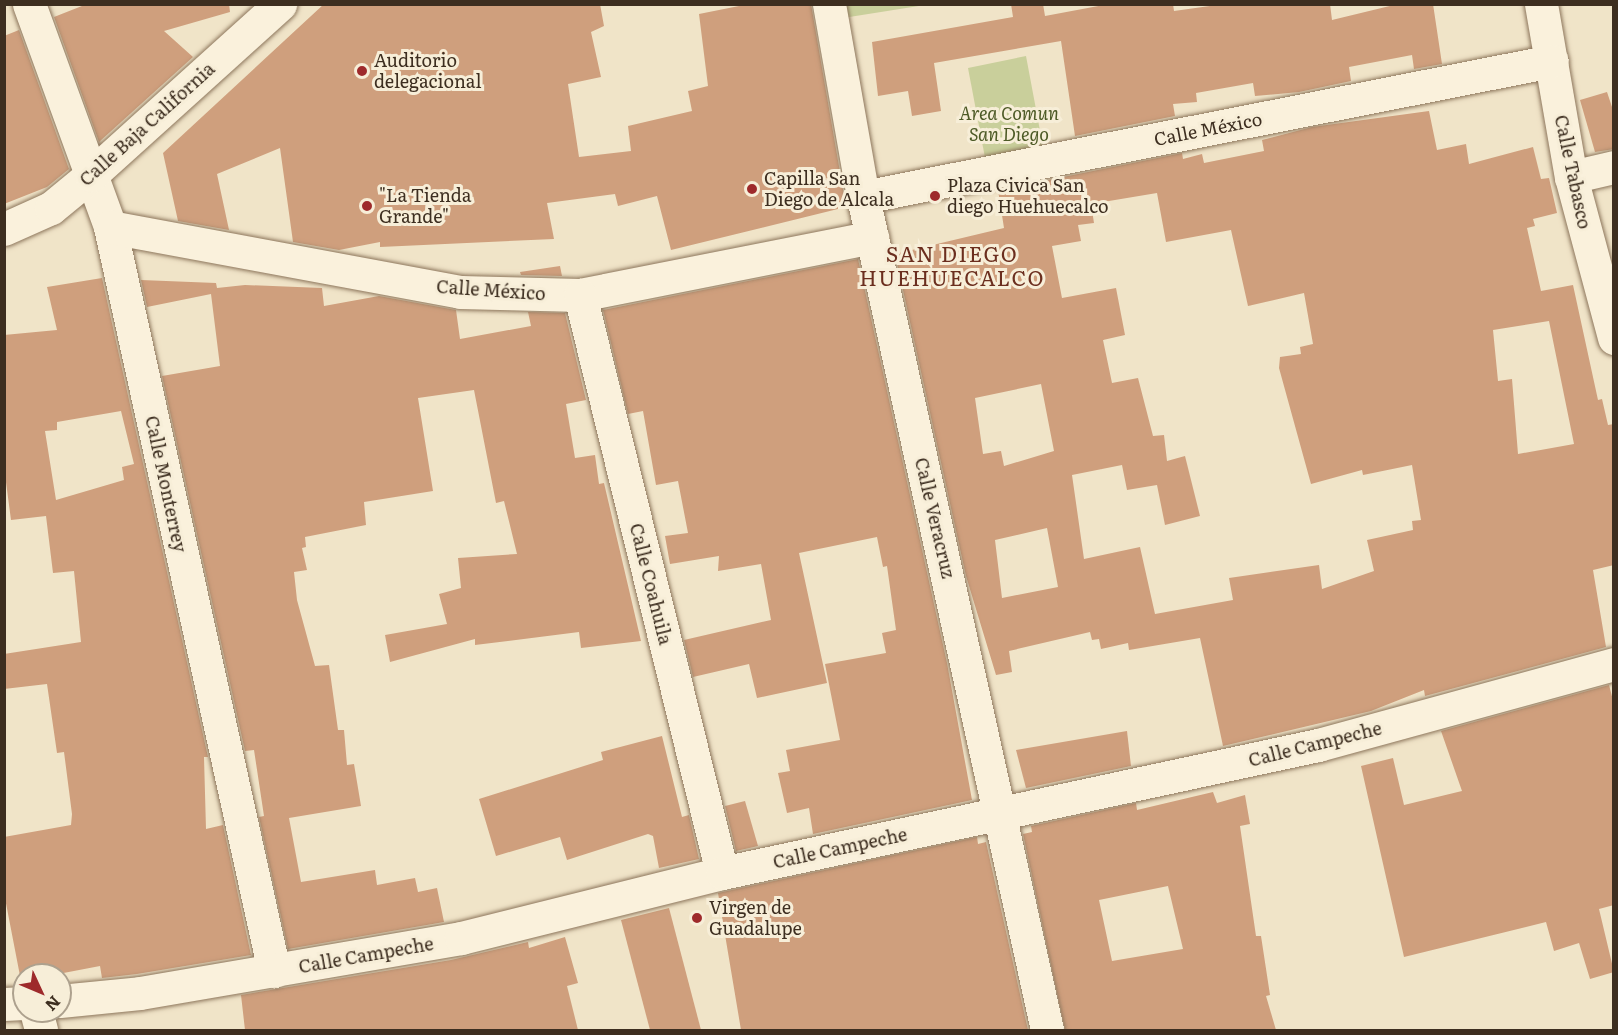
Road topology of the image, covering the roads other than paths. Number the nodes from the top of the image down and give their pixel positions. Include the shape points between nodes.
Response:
1 (29, 4) edge
2 (280, 4) edge
3 (830, 4) edge
4 (1541, 4) edge
5 (1552, 61) junction
6 (1614, 167) edge
7 (91, 175) junction
8 (1571, 177) junction
9 (863, 197) junction
10 (110, 227) junction
11 (4, 229) edge
12 (872, 237) junction
13 (580, 295) junction
14 (1614, 338) edge
15 (1614, 664) edge
16 (1002, 812) junction
17 (722, 873) junction
18 (274, 971) junction
19 (72, 1000) edge
20 (1047, 1030) edge

1 - 7 street, Calle Monterrey
2 - 7 street, Calle Baja California
3 - 9 street, Calle Veracruz
4 - 5 street, Calle Tabasco
5 - 8 street, Calle Tabasco
5 - 9 street, Calle México
6 - 8 street
7 - 10 street, Calle Monterrey
7 - 11 street, Calle Baja California via 51,208
8 - 14 street, Calle Tabasco
9 - 12 street, Calle Veracruz
10 - 13 street, Calle México via 460,292
10 - 18 street, Calle Monterrey
12 - 13 street, Calle México
12 - 16 street, Calle Veracruz
13 - 17 street, Calle Coahuila
15 - 16 street, Calle Campeche via 1318,745
16 - 17 street, Calle Campeche
16 - 20 street, Calle Veracruz
17 - 18 street, Calle Campeche via 461,938
18 - 19 street, Calle Campeche

